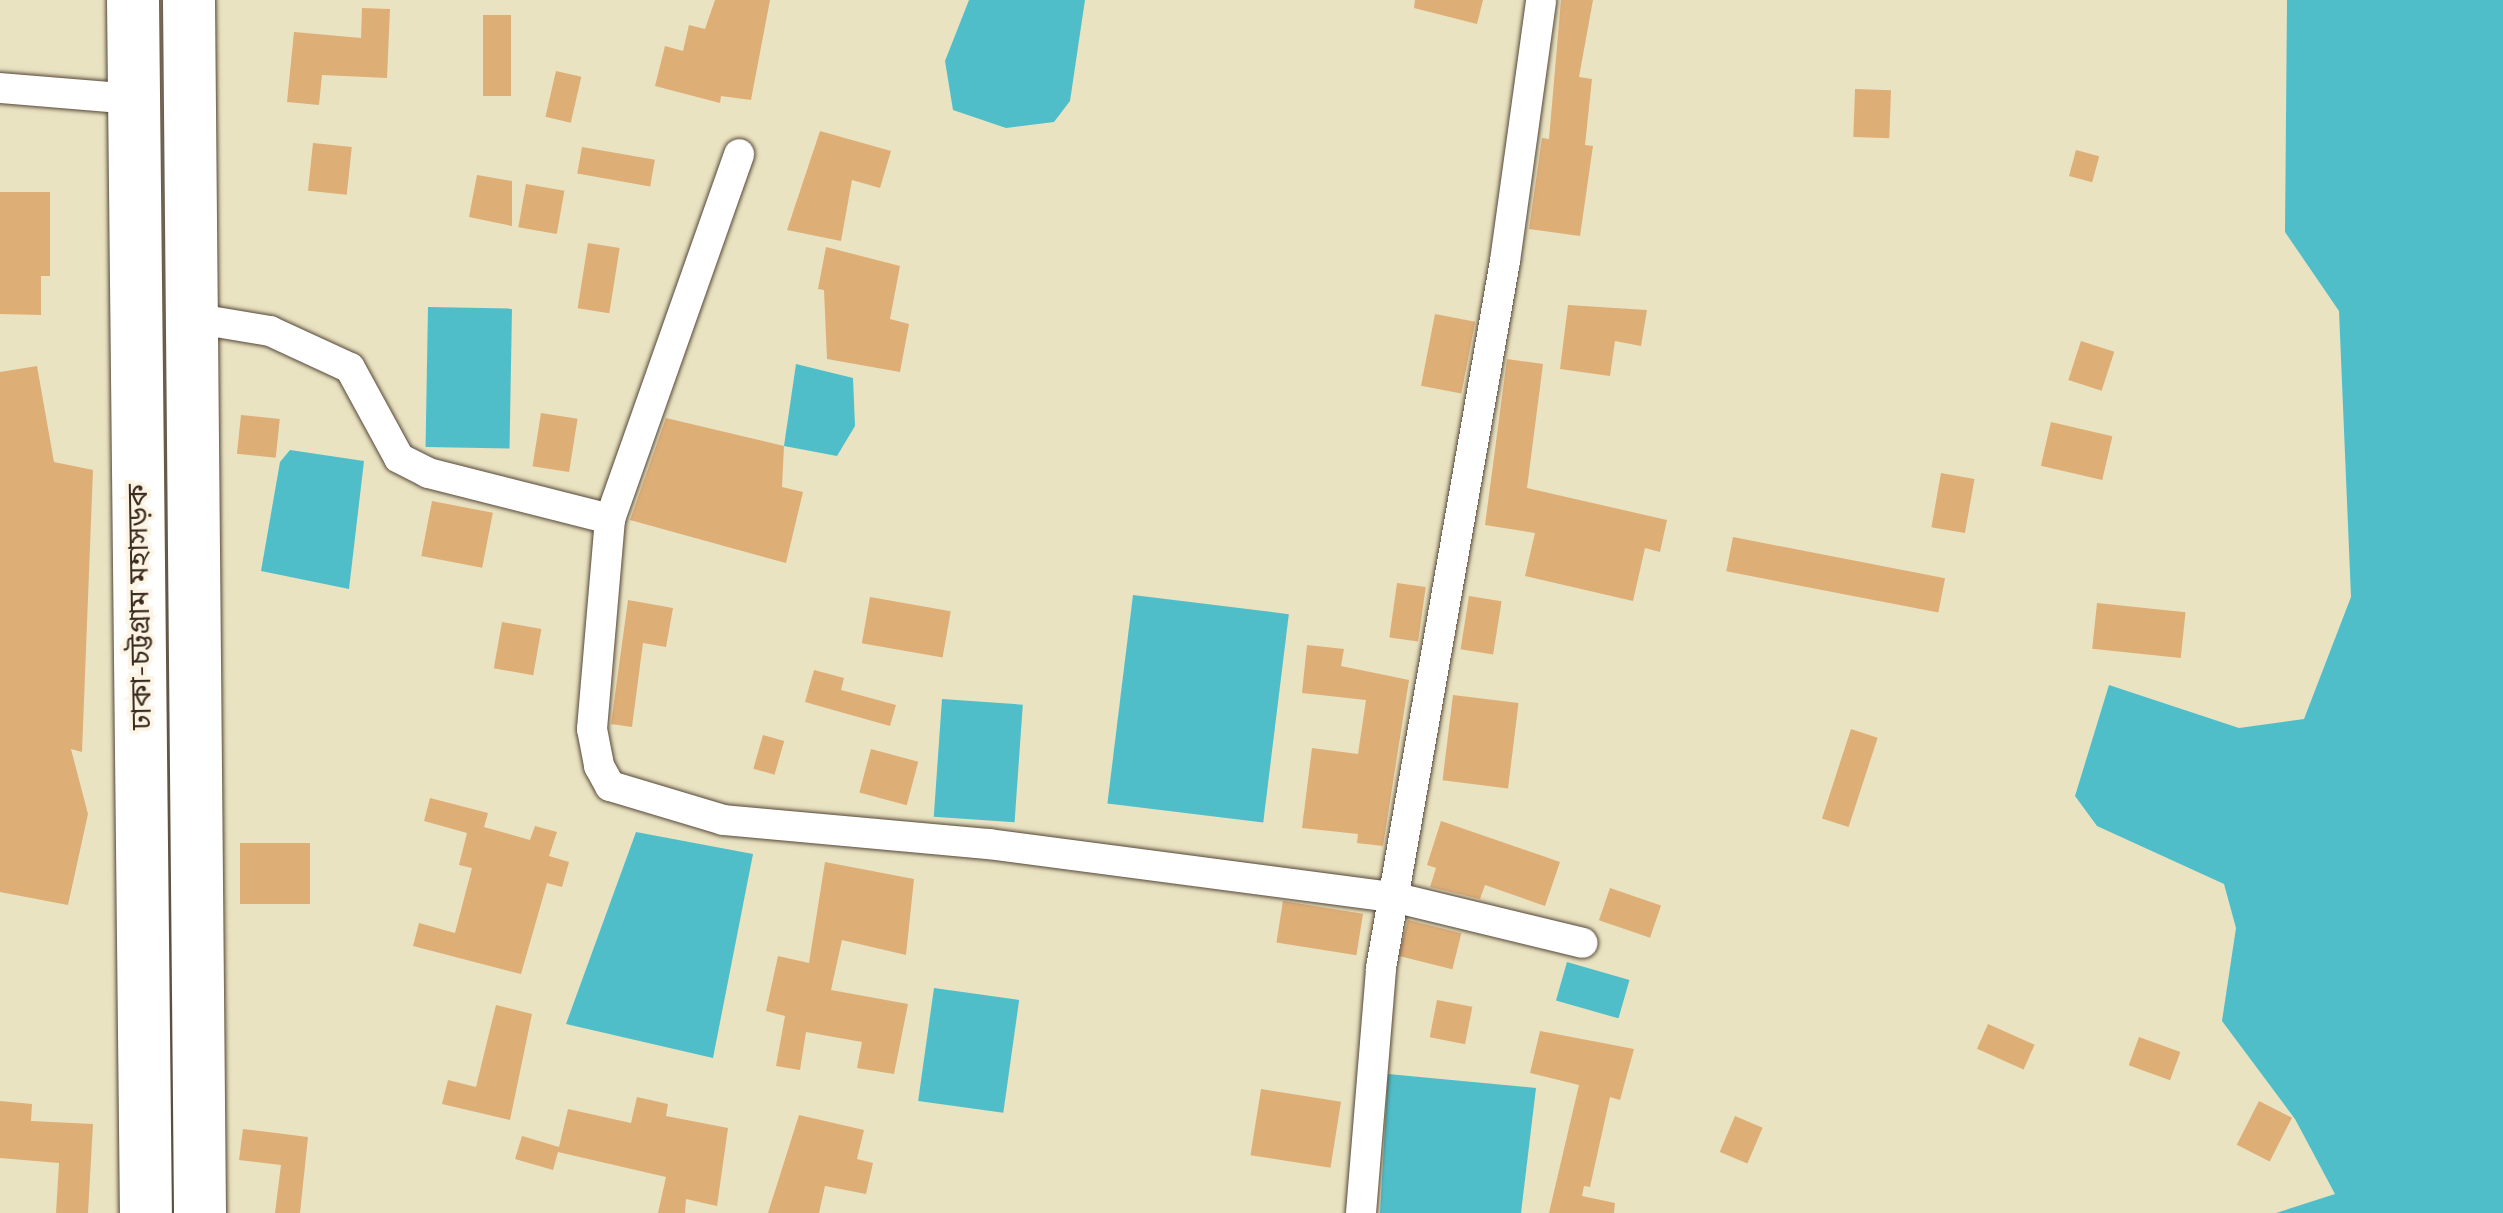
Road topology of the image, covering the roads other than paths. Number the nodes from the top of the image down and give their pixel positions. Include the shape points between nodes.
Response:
1 (133, 0) edge
2 (189, 0) edge
3 (1540, 0) edge
4 (0, 88) edge
5 (134, 99) junction
6 (739, 154) dead end
7 (192, 318) junction
8 (610, 519) junction
9 (1393, 897) junction
10 (1583, 943) dead end
11 (146, 1213) edge
12 (200, 1213) edge
13 (1362, 1213) edge

1 - 5 highway, ঢাকা-চট্টগ্রাম মহাসড়ক
2 - 7 highway, ঢাকা-চট্টগ্রাম মহাসড়ক
3 - 9 street via 1504,261
4 - 5 street
5 - 11 highway, ঢাকা-চট্টগ্রাম মহাসড়ক
6 - 8 street
7 - 8 street via 270,331 350,368 399,458 428,473
7 - 12 highway, ঢাকা-চট্টগ্রাম মহাসড়ক
8 - 9 street via 592,730 598,766 610,786 723,820 1006,846
9 - 10 street
9 - 13 street via 1380,968

